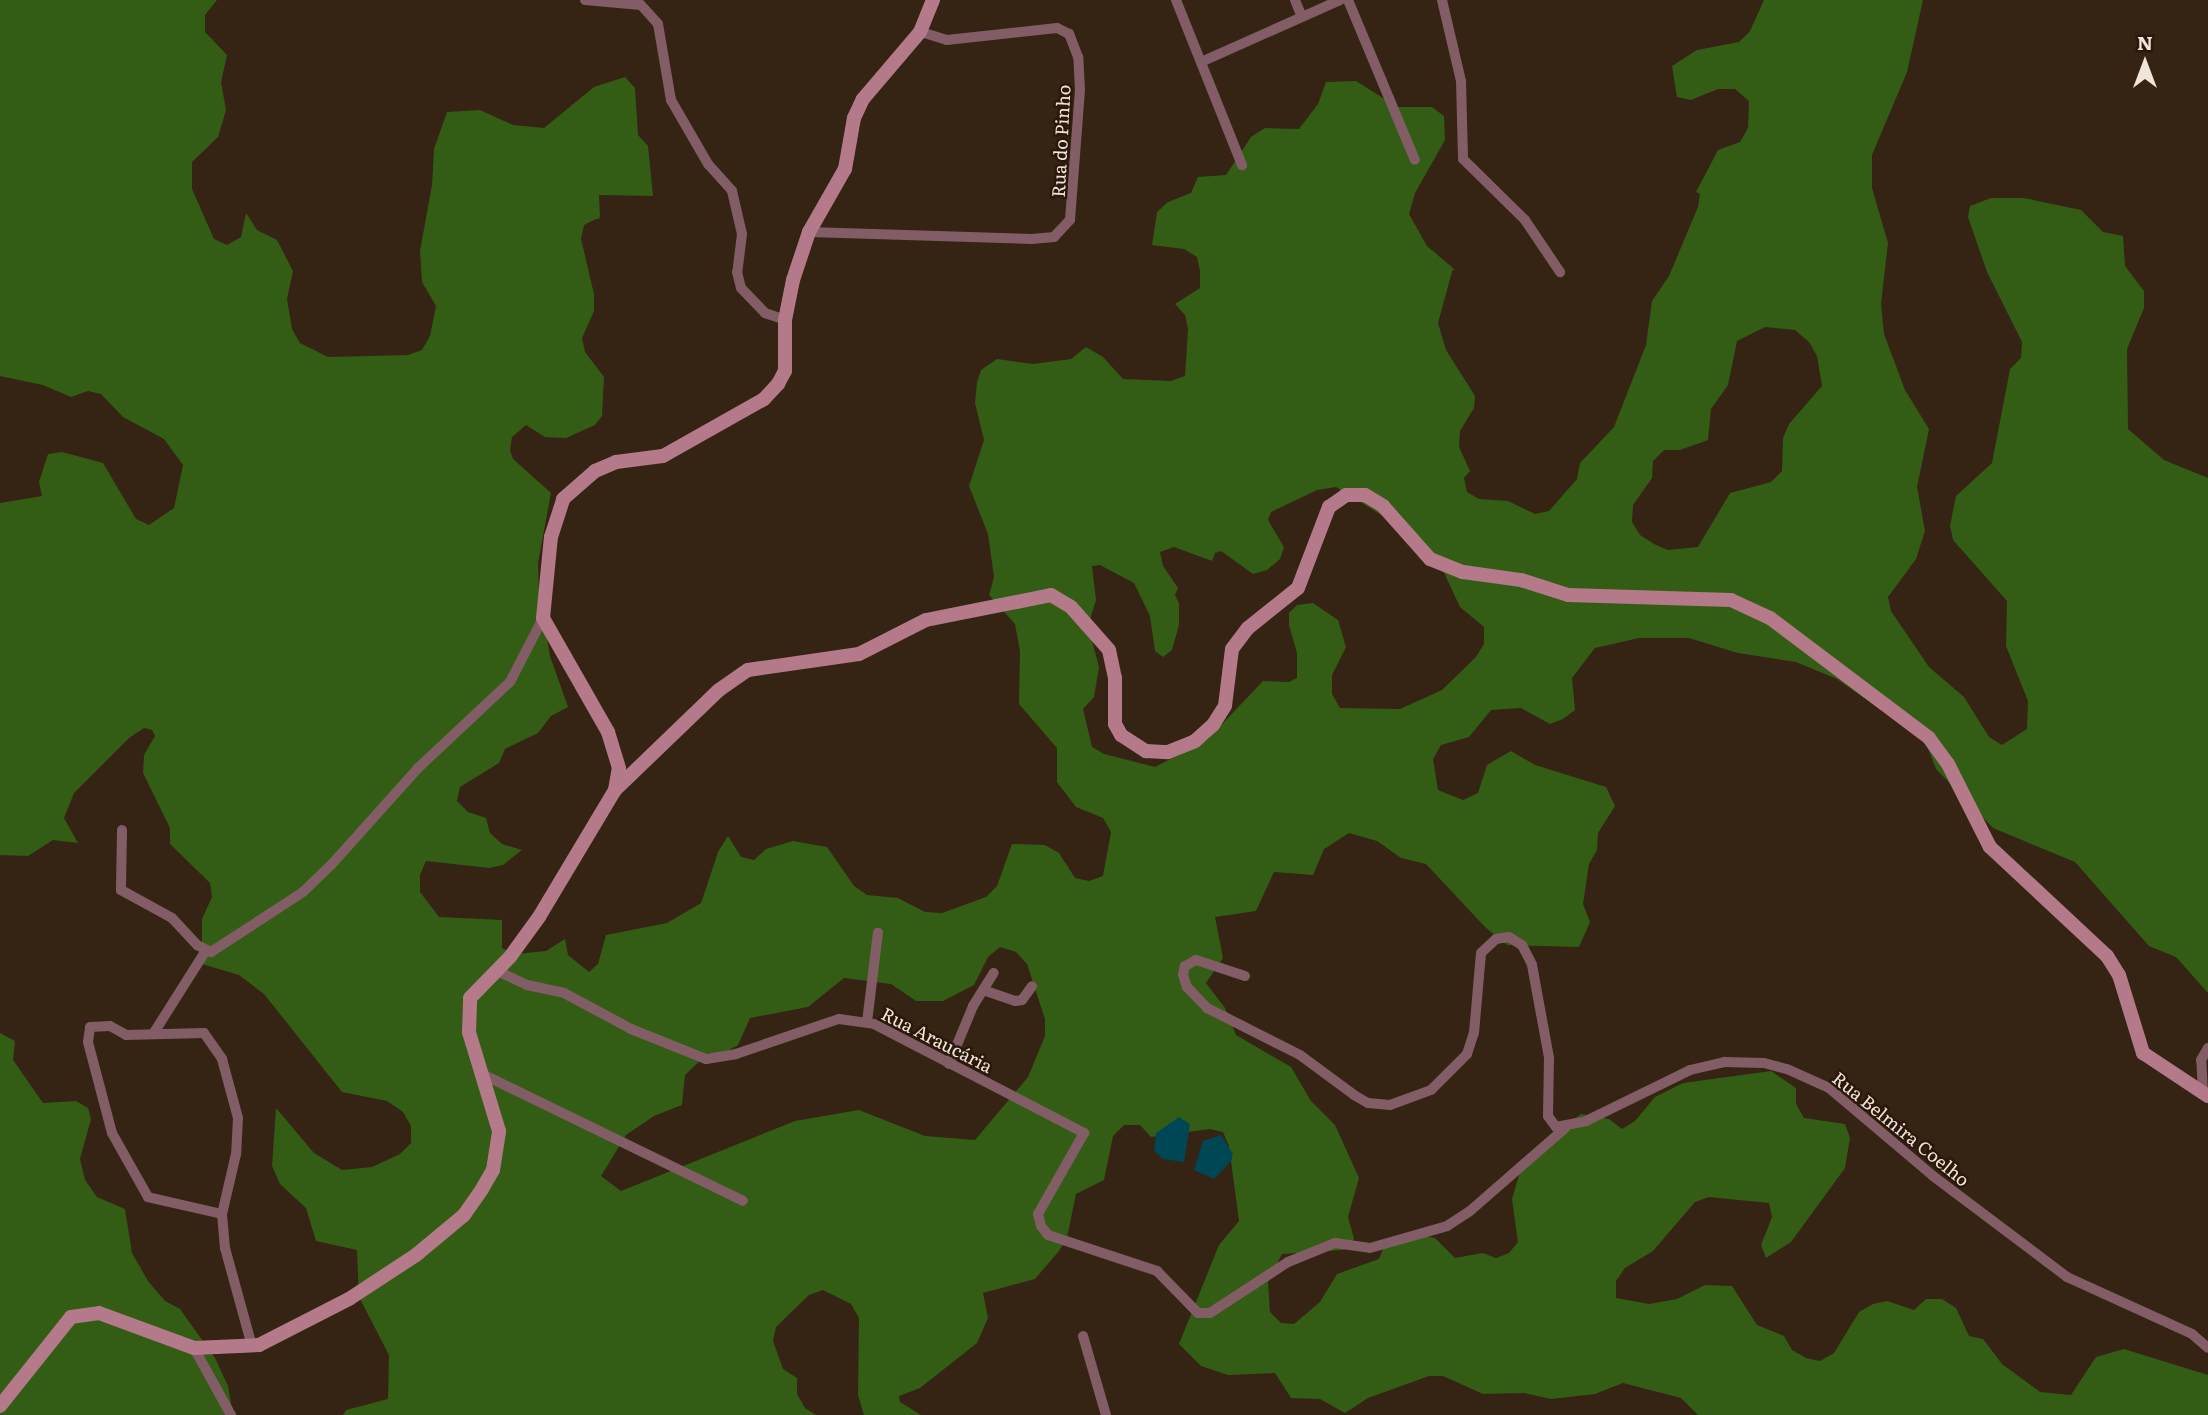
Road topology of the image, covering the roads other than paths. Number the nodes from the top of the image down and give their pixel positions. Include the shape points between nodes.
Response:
1 (585, 0) edge
2 (933, 0) edge
3 (1175, 0) edge
4 (1295, 0) edge
5 (1340, 0) edge
6 (1348, 0) edge
7 (1441, 0) edge
8 (1302, 17) junction
9 (920, 32) junction
10 (1200, 62) junction
11 (1415, 160) dead end
12 (1242, 165) dead end
13 (809, 232) junction
14 (1560, 272) dead end
15 (785, 320) junction
16 (543, 618) junction
17 (615, 790) junction
18 (122, 830) dead end
19 (878, 933) dead end
20 (205, 952) junction
21 (495, 970) junction
22 (994, 973) dead end
23 (1245, 976) dead end
24 (1032, 986) dead end
25 (983, 990) junction
26 (867, 1022) junction
27 (155, 1031) junction
28 (2208, 1048) edge
29 (948, 1064) junction
30 (482, 1074) junction
31 (2206, 1095) edge
32 (1565, 1128) junction
33 (1084, 1133) joint
34 (743, 1201) dead end
35 (222, 1214) junction
36 (1083, 1336) dead end
37 (252, 1346) junction
38 (194, 1348) junction
39 (2208, 1348) edge
40 (0, 1406) edge
41 (231, 1415) edge
42 (1106, 1415) edge

1 - 15 street via 641,5 658,24 671,100 708,163 732,191 742,234 737,272 741,288 765,313
2 - 9 street
3 - 10 street
4 - 8 street
5 - 8 street
6 - 11 street
7 - 14 street via 1461,81 1463,159 1525,219
8 - 10 street
9 - 13 street via 863,99 854,118 845,169
9 - 13 street, Rua do Pinho via 956,40 1057,28 1069,34 1080,80 1070,220 1054,237 1032,239
10 - 12 street
13 - 15 street
15 - 16 street via 785,371 764,399 663,456 616,462 595,471 564,499 551,537
16 - 17 street via 608,732 619,768
16 - 20 street via 510,682 418,768 332,864 275,912
17 - 21 street via 539,917
17 - 31 street via 719,690 748,670 859,654 926,620 1051,596 1071,607 1109,650 1115,678 1115,724 1121,735 1146,751 1168,752 1195,741 1213,725 1225,706 1232,649 1248,628 1298,588 1329,507 1346,495 1365,495 1383,506 1430,559 1463,572 1521,580 1568,595 1731,600 1770,618 1929,738 1948,764 1990,847 2107,956 2119,975 2143,1054
18 - 20 street via 121,890 172,918
19 - 26 street
20 - 27 street
21 - 26 street, Rua Araucária via 527,985 564,993 631,1029 706,1059 736,1054 839,1019
21 - 30 street via 477,986 467,1011
22 - 25 street
23 - 32 street via 1196,960 1185,966 1183,975 1186,987 1207,1008 1300,1055 1361,1099 1390,1105 1431,1090 1458,1066 1474,1033 1481,953 1496,939 1517,941 1531,965 1549,1058 1548,1116 1556,1128
24 - 25 street via 1023,1000 1015,1001
25 - 29 street
26 - 29 street, Rua Araucária
27 - 35 street via 204,1033 222,1059 237,1118 236,1154
27 - 35 street via 125,1035 110,1026 90,1027 88,1042 112,1133 148,1196
28 - 31 street via 2201,1060
29 - 33 street, Rua Araucária
30 - 34 street
30 - 37 street via 499,1132 498,1151 493,1170 464,1215 416,1255 349,1299 278,1338
32 - 33 street, Rua Belmira Coelho via 1447,1226 1370,1248 1335,1243 1288,1262 1210,1313 1198,1313 1157,1271 1048,1235 1041,1226 1038,1213
32 - 39 street, Rua Belmira Coelho via 1690,1070 1724,1062 1787,1069 1829,1088 1933,1176 2067,1277 2192,1334
35 - 37 street via 225,1248
36 - 42 street
37 - 38 street
38 - 40 street via 99,1313 80,1313 62,1324
38 - 41 street

